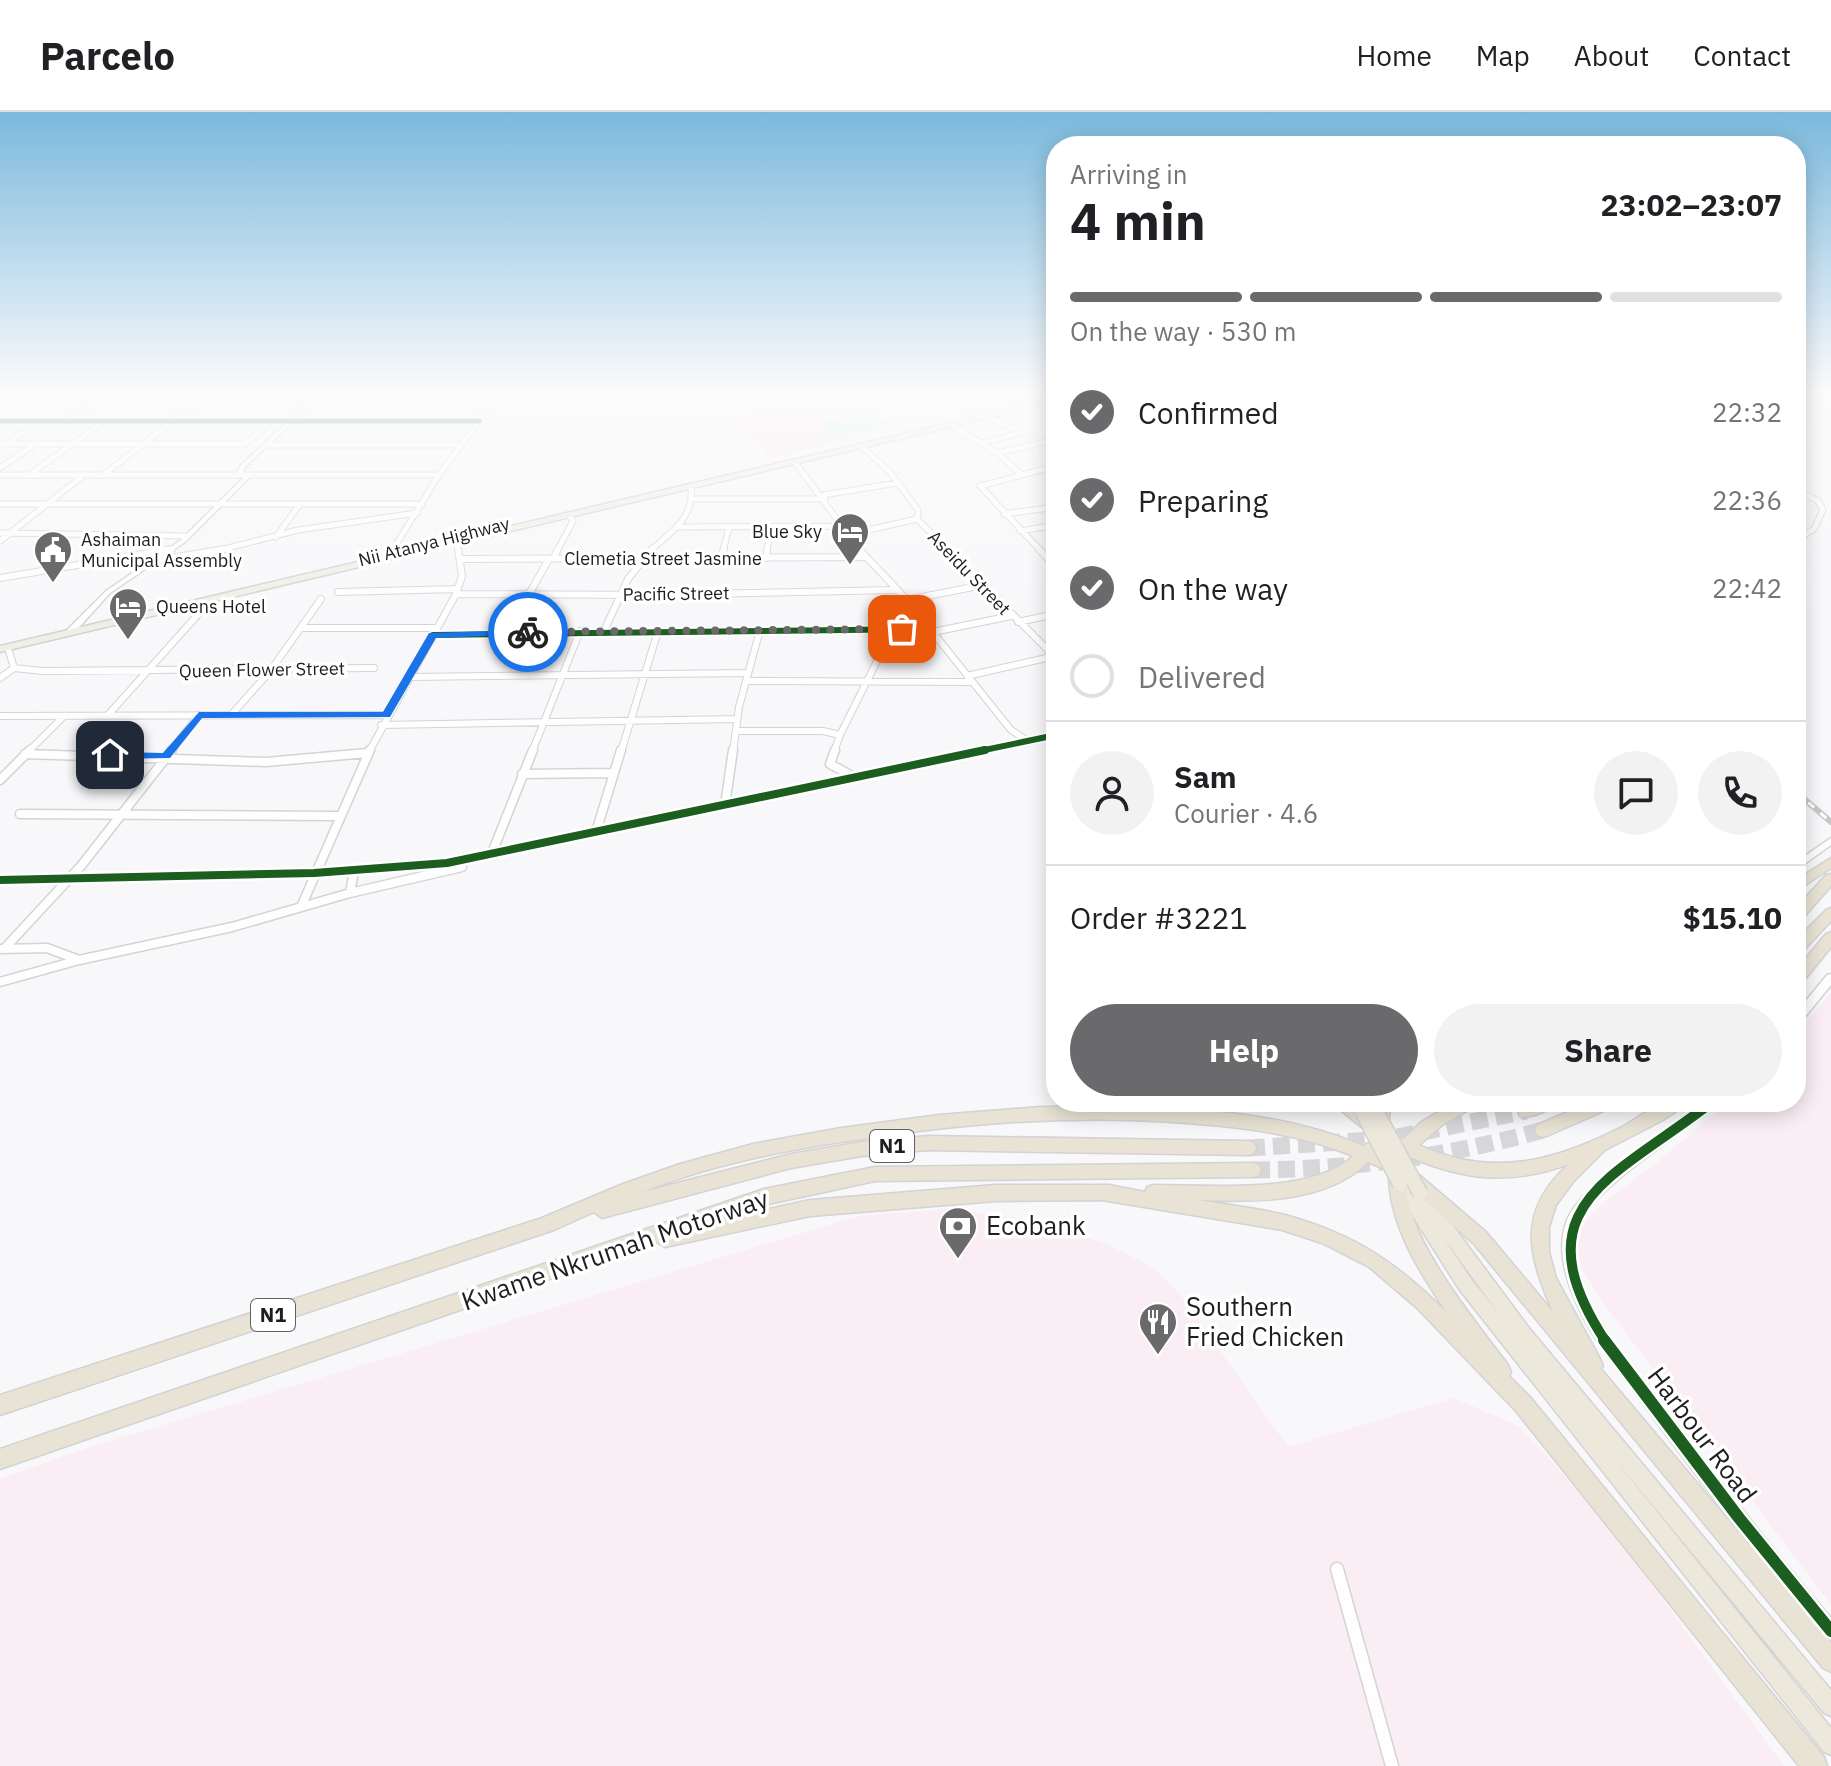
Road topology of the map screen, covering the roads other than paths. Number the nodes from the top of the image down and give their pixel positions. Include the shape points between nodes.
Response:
1 (36, 470) edge
2 (111, 470) edge
3 (245, 470) edge
4 (443, 470) edge
5 (750, 470) edge
6 (755, 470) edge
7 (807, 470) edge
8 (885, 470) edge
9 (1017, 470) edge
10 (1040, 470) edge
11 (243, 473) junction
12 (1021, 474) junction
13 (29, 475) junction
14 (84, 475) junction
15 (439, 475) junction
16 (2, 476) edge
17 (103, 476) junction
18 (897, 483) junction
19 (691, 486) junction
20 (1806, 494) edge
21 (631, 497) junction
22 (824, 497) junction
23 (695, 499) junction
24 (0, 504) edge
25 (51, 504) junction
26 (300, 504) junction
27 (422, 504) junction
28 (217, 505) junction
29 (1046, 508) edge
30 (417, 513) junction
31 (1004, 514) junction
32 (562, 516) junction
33 (917, 519) junction
34 (841, 526) junction
35 (679, 527) junction
36 (729, 527) junction
37 (771, 527) junction
38 (1046, 527) edge
39 (1020, 531) junction
40 (0, 533) edge
41 (11, 533) junction
42 (851, 534) junction
43 (1806, 534) edge
44 (188, 536) junction
45 (276, 537) junction
46 (0, 541) edge
47 (457, 542) junction
48 (172, 549) junction
49 (391, 552) junction
50 (865, 557) junction
51 (766, 558) junction
52 (461, 559) junction
53 (551, 559) junction
54 (641, 559) junction
55 (721, 559) junction
56 (1046, 559) edge
57 (153, 561) junction
58 (0, 578) edge
59 (983, 585) junction
60 (895, 590) junction
61 (338, 592) dead end
62 (457, 592) junction
63 (529, 594) junction
64 (620, 595) junction
65 (321, 599) dead end
66 (211, 600) junction
67 (907, 600) junction
68 (1011, 616) junction
69 (1046, 616) edge
70 (1018, 622) junction
71 (77, 625) junction
72 (302, 628) junction
73 (760, 630) junction
74 (931, 630) junction
75 (434, 631) junction
76 (580, 631) junction
77 (604, 631) junction
78 (658, 631) junction
79 (70, 632) junction
80 (3, 647) edge
81 (1046, 648) edge
82 (881, 653) dead end
83 (1046, 658) edge
84 (14, 668) junction
85 (374, 668) dead end
86 (271, 670) junction
87 (150, 672) junction
88 (646, 673) junction
89 (748, 673) junction
90 (563, 674) junction
91 (409, 677) junction
92 (0, 678) edge
93 (969, 679) junction
94 (746, 681) junction
95 (863, 682) junction
96 (232, 714) junction
97 (108, 715) junction
98 (199, 715) junction
99 (386, 715) junction
100 (0, 716) edge
101 (64, 716) junction
102 (737, 719) junction
103 (543, 720) junction
104 (628, 720) junction
105 (381, 725) junction
106 (736, 731) junction
107 (840, 735) junction
108 (1046, 736) edge
109 (1025, 739) junction
110 (367, 753) junction
111 (25, 754) junction
112 (166, 756) junction
113 (613, 773) junction
114 (522, 774) junction
115 (854, 777) junction
116 (0, 780) edge
117 (725, 805) junction
118 (20, 814) dead end
119 (119, 816) junction
120 (336, 816) junction
121 (596, 832) junction
122 (1831, 841) edge
123 (492, 853) junction
124 (1806, 860) edge
125 (461, 861) junction
126 (1831, 862) edge
127 (354, 871) junction
128 (314, 873) junction
129 (1831, 878) edge
130 (0, 880) edge
131 (67, 880) junction
132 (1806, 880) edge
133 (350, 893) junction
134 (1806, 906) edge
135 (301, 907) junction
136 (1831, 913) edge
137 (1831, 937) edge
138 (1806, 939) edge
139 (2, 949) edge
140 (79, 960) junction
141 (1806, 968) edge
142 (1831, 978) edge
143 (0, 982) edge
144 (1806, 1008) edge
145 (1170, 1112) edge
146 (1355, 1112) edge
147 (1363, 1112) edge
148 (1377, 1112) edge
149 (1382, 1112) edge
150 (1452, 1112) edge
151 (1584, 1112) edge
152 (1659, 1112) edge
153 (1699, 1112) edge
154 (1161, 1114) junction
155 (1543, 1130) tunnel mouth
156 (1380, 1133) junction
157 (1609, 1141) junction
158 (1248, 1148) tunnel mouth
159 (1407, 1148) junction
160 (1370, 1152) junction
161 (1398, 1168) junction
162 (1253, 1170) tunnel mouth
163 (1102, 1192) junction
164 (545, 1225) junction
165 (595, 1256) junction
166 (1612, 1401) junction
167 (1523, 1404) junction
168 (0, 1405) edge
169 (0, 1459) edge
170 (1337, 1569) dead end
171 (1831, 1631) edge
172 (1831, 1660) edge
173 (1831, 1706) edge
174 (1831, 1745) edge
175 (1392, 1766) edge
176 (1815, 1766) edge

1 - 13 street
2 - 17 street
3 - 11 street
4 - 15 street
5 - 21 main road, Nii Atanya Highway
6 - 19 main road
7 - 22 street
8 - 18 street, Aseidu Street
9 - 12 street
10 - 12 street
11 - 15 street
11 - 17 street
11 - 28 street via 246,478
12 - 31 street via 981,484
13 - 14 street
13 - 16 street
14 - 17 street
14 - 25 street
15 - 27 street
18 - 22 street
18 - 33 street, Aseidu Street via 918,510
19 - 21 main road
19 - 23 street
20 - 43 street via 1823,510
21 - 32 main road
21 - 49 main road, Nii Atanya Highway
22 - 23 street
22 - 34 street
23 - 35 street
24 - 25 street
25 - 28 street
25 - 41 street
26 - 27 street
26 - 28 street
26 - 45 street
27 - 30 street
28 - 44 street
29 - 31 street
30 - 45 street
30 - 49 street
31 - 39 street
32 - 47 main road
32 - 53 street via 573,521
33 - 42 street
33 - 59 street, Aseidu Street
34 - 37 street
34 - 42 street
35 - 36 street
35 - 54 street
36 - 37 street
36 - 55 street
37 - 51 street
38 - 39 street
39 - 56 street
40 - 41 street
41 - 44 street
41 - 46 street
42 - 50 street
44 - 48 street
45 - 57 street
47 - 52 street
47 - 66 main road
48 - 57 street
48 - 58 street
49 - 71 main road, Nii Atanya Highway
50 - 51 street, Clemetia Street Jasmine
50 - 60 street
51 - 55 street, Clemetia Street Jasmine
52 - 53 street, Clemetia Street Jasmine
52 - 62 street
53 - 54 street, Clemetia Street Jasmine
53 - 63 street
54 - 55 street, Clemetia Street Jasmine
54 - 64 street
57 - 71 street via 108,592
59 - 67 street
59 - 68 street, Aseidu Street
60 - 64 street, Pacific Street
60 - 67 street
61 - 62 street, Pacific Street
62 - 63 street, Pacific Street
62 - 75 street
63 - 64 street, Pacific Street
64 - 77 street
65 - 72 street
66 - 79 main road
66 - 87 street
67 - 74 street
68 - 70 street, Aseidu Street
68 - 74 street
69 - 70 street
70 - 81 street, Aseidu Street
71 - 79 street
71 - 80 main road, Nii Atanya Highway
72 - 75 street
72 - 86 street
73 - 74 street
73 - 78 street
73 - 89 street
74 - 93 street
75 - 76 street
75 - 91 street
76 - 77 street
76 - 90 street
77 - 78 street
78 - 88 street
79 - 80 main road
80 - 84 street
82 - 95 street
83 - 93 street
84 - 87 street, Queen Flower Street
84 - 92 street
85 - 86 street, Queen Flower Street
86 - 87 street, Queen Flower Street
86 - 96 street
87 - 97 street
88 - 89 street
88 - 90 street
88 - 104 street
89 - 94 street
90 - 91 street
90 - 103 street
91 - 99 street
93 - 95 street
93 - 109 street via 1011,730
94 - 95 street
94 - 102 street
95 - 107 street
96 - 98 street
96 - 99 street
97 - 98 street
97 - 101 street
98 - 112 street
99 - 105 street
100 - 101 street
101 - 111 street
102 - 104 street
102 - 106 street
103 - 104 street
103 - 105 street
103 - 114 street
104 - 113 street
105 - 110 street
106 - 107 street
106 - 117 street
107 - 115 street via 830,764
108 - 109 street
109 - 115 street
110 - 112 street via 266,762
110 - 120 street
111 - 112 street
111 - 116 street
112 - 119 street
113 - 114 street
113 - 121 street
114 - 123 street
115 - 117 street
117 - 121 street
118 - 119 street
119 - 120 street
119 - 131 street
120 - 128 street
121 - 123 street
122 - 124 street
123 - 125 street
125 - 127 street
125 - 133 street via 462,867
126 - 132 highway
127 - 128 street
127 - 133 street
128 - 131 street
128 - 135 street
129 - 134 highway
130 - 131 street
131 - 139 street
133 - 135 street
135 - 140 street
136 - 138 highway
137 - 141 highway
139 - 140 street via 47,948
140 - 143 street
142 - 144 street
145 - 154 highway
146 - 156 highway
147 - 174 highway, bridge via 1400,1184 1465,1284
148 - 173 highway, bridge via 1404,1167 1492,1295
149 - 156 highway
150 - 159 highway
151 - 155 highway
152 - 157 highway
153 - 171 street, Harbour Road via 1591,1197 1575,1216 1568,1248 1574,1280 1622,1364
154 - 160 highway via 1312,1133
154 - 164 highway via 897,1125 775,1146 678,1171
156 - 159 highway
156 - 160 highway
157 - 159 highway via 1532,1169 1484,1171
157 - 166 highway via 1569,1171 1543,1206 1538,1229 1554,1296
158 - 164 highway, Kwame Nkrumah Motorway / N1 via 928,1143 862,1149 791,1161
159 - 161 highway
160 - 161 highway
160 - 163 highway via 1308,1187 1274,1192
161 - 166 highway via 1480,1238
161 - 167 highway via 1401,1204 1417,1245
162 - 165 highway, Kwame Nkrumah Motorway / N1 via 875,1174 764,1197
163 - 165 highway via 996,1193 810,1208
163 - 167 highway via 1235,1212 1327,1236 1375,1261 1424,1302
164 - 168 highway, Kwame Nkrumah Motorway / N1
165 - 169 highway, Kwame Nkrumah Motorway / N1
166 - 172 highway
167 - 176 highway
170 - 175 street

